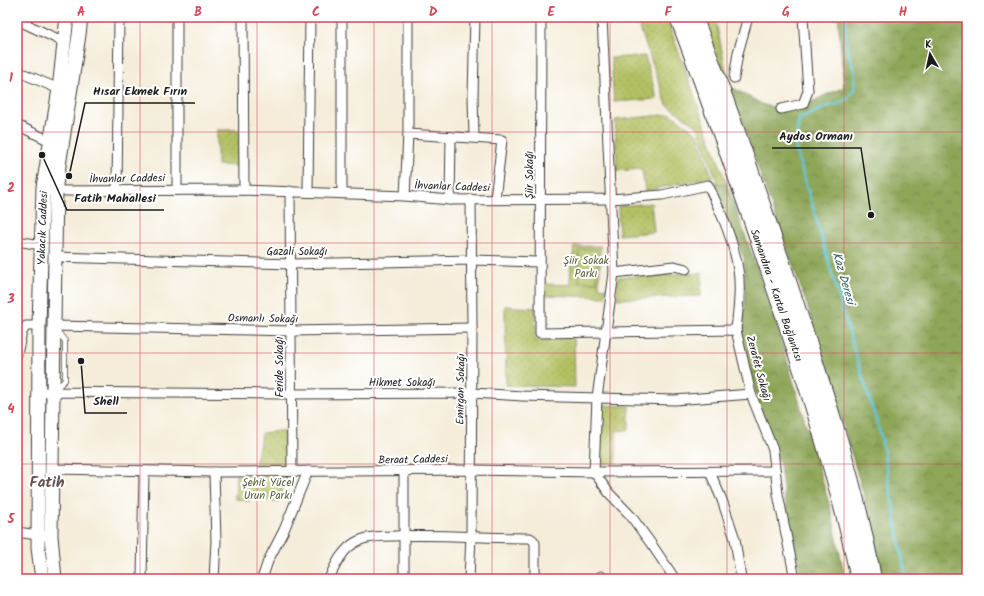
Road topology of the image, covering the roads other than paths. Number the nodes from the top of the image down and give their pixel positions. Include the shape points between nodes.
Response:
1 (67, 17) edge
2 (81, 17) edge
3 (119, 17) edge
4 (178, 17) edge
5 (243, 17) edge
6 (310, 17) edge
7 (342, 17) edge
8 (408, 17) edge
9 (475, 17) edge
10 (541, 17) edge
11 (602, 17) edge
12 (678, 17) edge
13 (694, 17) edge
14 (748, 17) edge
15 (803, 17) edge
16 (17, 20) edge
17 (64, 42) junction
18 (17, 71) edge
19 (734, 78) dead end
20 (59, 89) junction
21 (781, 109) dead end
22 (17, 126) edge
23 (408, 134) junction
24 (452, 137) junction
25 (474, 137) junction
26 (50, 140) junction
27 (117, 190) junction
28 (177, 190) junction
29 (244, 190) junction
30 (49, 191) junction
31 (290, 192) junction
32 (308, 192) junction
33 (342, 193) junction
34 (405, 196) junction
35 (495, 199) junction
36 (540, 199) junction
37 (611, 199) junction
38 (450, 200) junction
39 (471, 200) junction
40 (17, 241) edge
41 (41, 246) junction
42 (54, 257) junction
43 (472, 260) junction
44 (540, 262) junction
45 (291, 264) junction
46 (686, 270) dead end
47 (614, 273) junction
48 (39, 326) junction
49 (53, 326) junction
50 (472, 328) junction
51 (736, 330) junction
52 (291, 331) junction
53 (540, 332) joint
54 (607, 332) junction
55 (17, 354) edge
56 (38, 392) junction
57 (53, 392) junction
58 (472, 393) junction
59 (291, 394) junction
60 (752, 394) junction
61 (597, 398) junction
62 (52, 469) junction
63 (471, 470) junction
64 (144, 471) junction
65 (292, 471) junction
66 (308, 471) junction
67 (774, 471) junction
68 (214, 472) junction
69 (404, 472) junction
70 (594, 472) junction
71 (710, 472) junction
72 (17, 532) edge
73 (404, 535) junction
74 (45, 536) junction
75 (471, 536) junction
76 (44, 578) edge
77 (142, 579) edge
78 (214, 579) edge
79 (262, 579) edge
80 (329, 579) edge
81 (404, 579) edge
82 (469, 579) edge
83 (537, 579) edge
84 (674, 579) edge
85 (741, 579) edge
86 (795, 579) edge
87 (859, 579) edge
88 (874, 579) edge

1 - 17 main road, Yakacık Caddesi
2 - 30 main road, Yakacık Caddesi
3 - 27 street
4 - 28 street
5 - 29 street
6 - 32 street
7 - 33 street
8 - 23 street
9 - 25 street
10 - 36 street, Şiir Sokağı
11 - 37 street
12 - 87 highway, Samandıra - Kartal Bağlantısı via 721,132 798,357 829,460
13 - 88 highway, Samandıra - Kartal Bağlantısı via 815,361 844,457
14 - 19 street
15 - 21 street via 808,91 803,104
16 - 17 street
17 - 20 main road, Yakacık Caddesi
18 - 20 street
20 - 26 main road, Yakacık Caddesi
22 - 26 street
23 - 24 street
23 - 34 street
24 - 25 street
24 - 38 street
25 - 35 street via 502,140
26 - 30 main road, Yakacık Caddesi
27 - 28 street, İhvanlar Caddesi
27 - 30 street, İhvanlar Caddesi
28 - 29 street, İhvanlar Caddesi
29 - 31 street, İhvanlar Caddesi
30 - 41 main road, Yakacık Caddesi
30 - 42 main road, Yakacık Caddesi
31 - 32 street, İhvanlar Caddesi
31 - 45 street, Feride Sokağı
32 - 33 street, İhvanlar Caddesi
33 - 34 street, İhvanlar Caddesi
34 - 38 street, İhvanlar Caddesi
35 - 36 street, İhvanlar Caddesi
35 - 39 street, İhvanlar Caddesi
36 - 37 street, İhvanlar Caddesi
36 - 44 street, Şiir Sokağı
37 - 47 street
37 - 51 street, İhvanlar Caddesi via 662,195 708,185 730,238 738,270
38 - 39 street, İhvanlar Caddesi
39 - 43 street, Emirgan Sokağı
40 - 41 street
41 - 48 main road, Yakacık Caddesi
42 - 45 street, Gazali Sokağı
42 - 49 main road, Yakacık Caddesi
43 - 44 street, Gazali Sokağı
43 - 45 street, Gazali Sokağı
43 - 50 street, Emirgan Sokağı
44 - 53 street, Şiir Sokağı
45 - 52 street, Feride Sokağı
46 - 47 street via 674,266
47 - 54 street
48 - 55 street via 26,326
48 - 56 main road, Yakacık Caddesi
49 - 52 street, Osmanlı Sokağı
49 - 57 main road, Yakacık Caddesi
50 - 52 street, Osmanlı Sokağı
50 - 58 street, Emirgan Sokağı
51 - 54 street, Zerafet Sokağı
51 - 60 street, Zerafet Sokağı
52 - 59 street, Feride Sokağı
53 - 54 street, Zerafet Sokağı
54 - 61 street
56 - 57 street
56 - 74 main road, Yakacık Caddesi
57 - 59 street, Hikmet Sokağı
57 - 62 main road, Yakacık Caddesi
58 - 59 street, Hikmet Sokağı
58 - 61 street, Hikmet Sokağı
58 - 63 street, Emirgan Sokağı
59 - 65 street, Feride Sokağı
60 - 61 street, Hikmet Sokağı via 675,400
60 - 67 street, Zerafet Sokağı via 773,450
61 - 70 street
62 - 64 street, Beraat Caddesi
62 - 74 main road, Yakacık Caddesi
63 - 69 street, Beraat Caddesi
63 - 70 street, Beraat Caddesi
63 - 75 street, Emirgan Sokağı
64 - 68 street, Beraat Caddesi
64 - 77 street
65 - 66 street, Beraat Caddesi
65 - 68 street, Beraat Caddesi
66 - 69 street, Beraat Caddesi
66 - 79 street
67 - 71 street, Beraat Caddesi
67 - 86 street, Zerafet Sokağı
68 - 78 street
69 - 73 street
70 - 71 street, Beraat Caddesi
70 - 84 street via 635,522
71 - 85 street via 735,539
72 - 74 street
73 - 75 street
73 - 80 street via 358,540 346,548
73 - 81 street
74 - 76 main road, Yakacık Caddesi via 38,548
75 - 82 street, Emirgan Sokağı
75 - 83 street via 530,538 535,543

